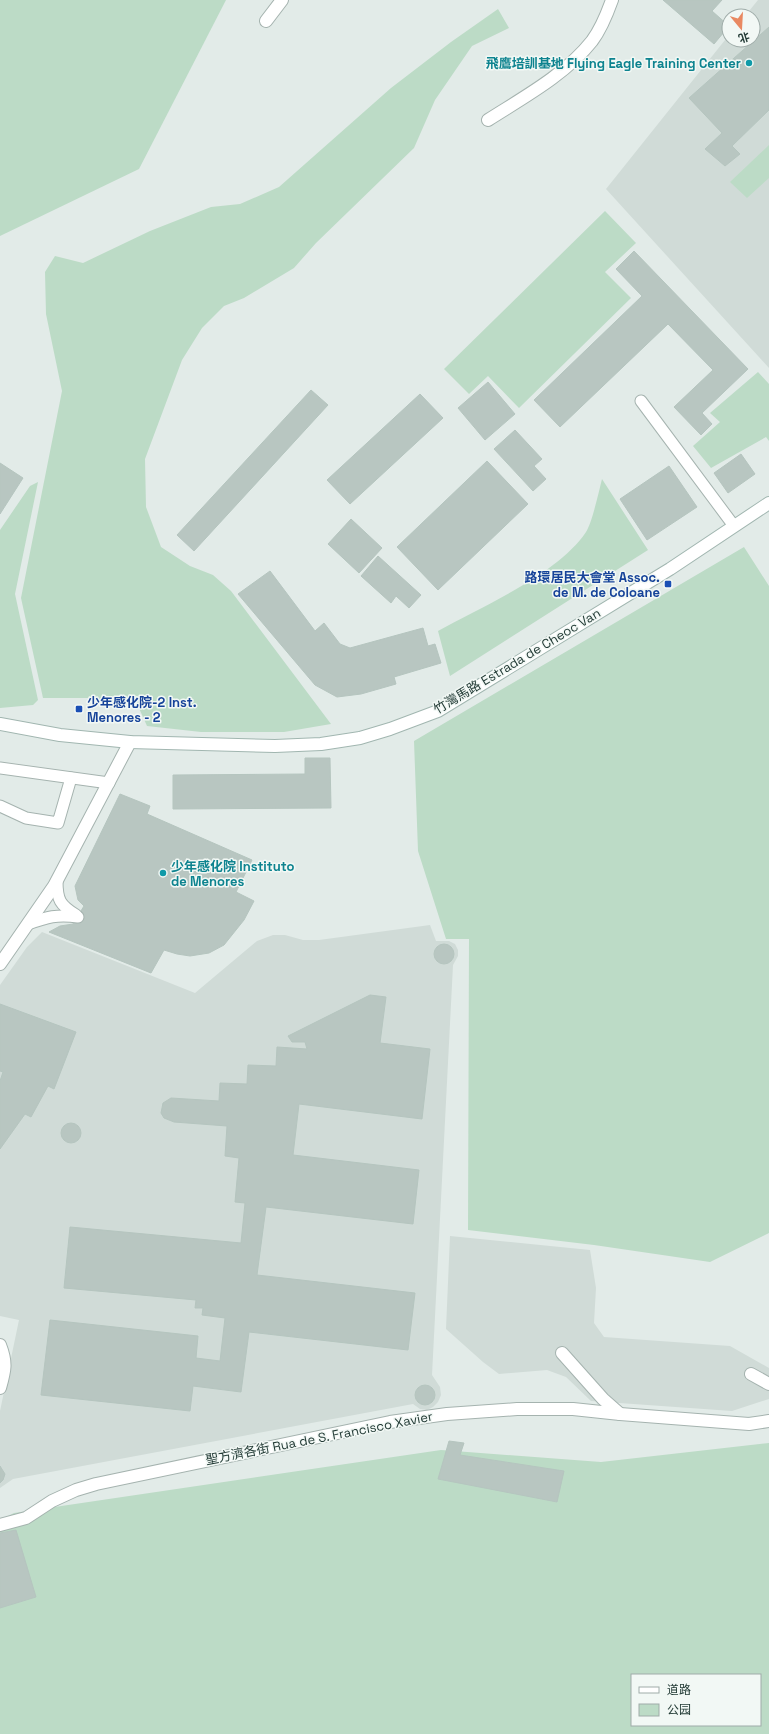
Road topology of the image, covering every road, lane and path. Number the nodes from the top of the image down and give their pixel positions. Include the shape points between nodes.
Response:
1 (282, 0) edge
2 (612, 0) edge
3 (266, 21) dead end
4 (488, 120) dead end
5 (641, 401) dead end
6 (769, 503) edge
7 (734, 526) junction
8 (0, 724) edge
9 (130, 742) junction
10 (0, 768) edge
11 (71, 778) junction
12 (109, 784) junction
13 (0, 806) edge
14 (57, 881) junction
15 (26, 927) junction
16 (0, 964) edge
17 (0, 1345) edge
18 (562, 1354) dead end
19 (751, 1374) dead end
20 (769, 1384) edge
21 (0, 1388) edge
22 (620, 1414) junction
23 (769, 1421) edge
24 (0, 1525) edge

1 - 3 street
2 - 4 street via 592,40 569,65
5 - 7 lane
6 - 7 street, 竹灣馬路 Estrada de Cheoc Van
7 - 9 street, 竹灣馬路 Estrada de Cheoc Van via 670,569 438,710 390,730 321,744 275,746
8 - 9 street, 竹灣馬路 Estrada de Cheoc Van
9 - 12 street
10 - 11 lane
11 - 12 lane
11 - 13 lane via 58,824 26,818
12 - 14 street
14 - 15 street
14 - 15 lane via 59,900 63,906 78,916 46,917
15 - 16 street
17 - 21 street via 5,1358
18 - 22 street
19 - 20 street
22 - 23 street, 聖方濟各街 Rua de S. Francisco Xavier via 749,1424
22 - 24 street, 聖方濟各街 Rua de S. Francisco Xavier via 573,1409 517,1409 447,1414 390,1422 96,1484 52,1501 26,1518

